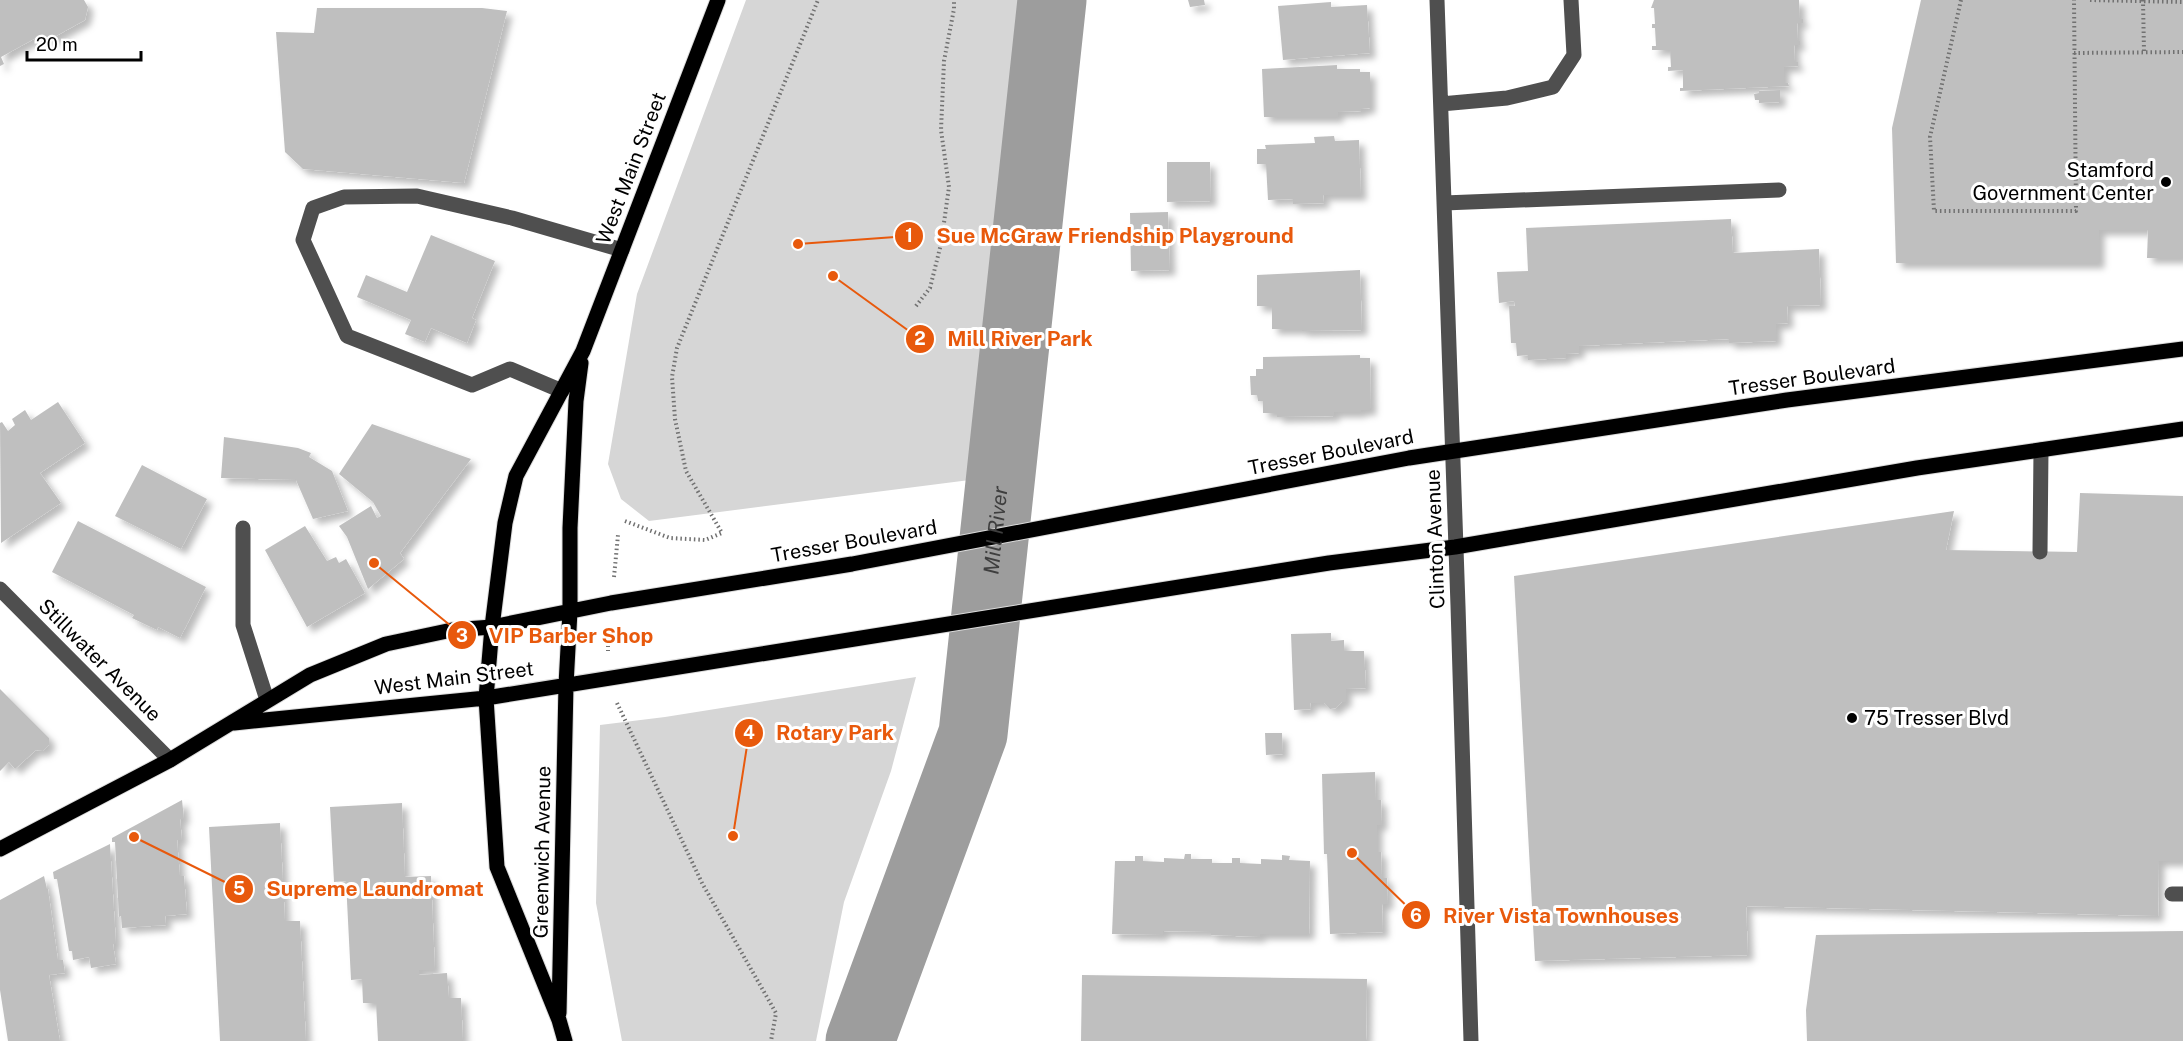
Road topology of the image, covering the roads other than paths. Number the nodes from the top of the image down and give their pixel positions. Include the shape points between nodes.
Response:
1 (718, 0) edge
2 (1437, 0) edge
3 (1571, 0) edge
4 (1441, 104) junction
5 (1779, 190) dead end
6 (1444, 203) junction
7 (622, 250) junction
8 (2183, 349) edge
9 (583, 351) junction
10 (562, 391) junction
11 (2183, 429) edge
12 (2041, 450) junction
13 (1452, 452) junction
14 (243, 528) dead end
15 (1455, 547) junction
16 (2040, 552) dead end
17 (0, 589) edge
18 (570, 611) junction
19 (492, 627) junction
20 (566, 685) junction
21 (486, 698) junction
22 (267, 700) junction
23 (228, 724) junction
24 (171, 760) junction
25 (0, 849) edge
26 (559, 1020) junction
27 (565, 1041) edge
28 (1471, 1041) edge

1 - 7 main road, West Main Street
2 - 4 street, Clinton Avenue
3 - 4 street via 1575,55 1553,87 1507,98
4 - 6 street, Clinton Avenue
5 - 6 street
6 - 13 street, Clinton Avenue
7 - 9 main road, West Main Street
7 - 10 street via 417,196 344,197 313,207 303,240 347,336 472,385 510,369
8 - 13 main road, Tresser Boulevard via 1787,400
9 - 10 main road, West Main Street
9 - 18 main road, West Main Street via 576,401
10 - 19 main road, West Main Street via 516,476 505,523
11 - 12 main road
12 - 15 main road
12 - 16 street
13 - 15 street, Clinton Avenue
13 - 18 main road, Tresser Boulevard via 852,564
14 - 22 street via 243,625
15 - 20 main road via 1329,563
15 - 28 street, Clinton Avenue
17 - 24 street, Stillwater Avenue
18 - 19 main road, Tresser Boulevard
18 - 20 main road, West Main Street
19 - 21 main road, Greenwich Avenue
19 - 22 main road, West Main Street via 452,630 386,644 310,675
20 - 21 main road, West Main Street
20 - 26 main road, Greenwich Avenue
21 - 23 main road, West Main Street
21 - 26 main road, Greenwich Avenue via 497,867
22 - 23 main road, West Main Street
23 - 24 main road, West Main Street
24 - 25 main road, West Main Street
26 - 27 main road, Greenwich Avenue

